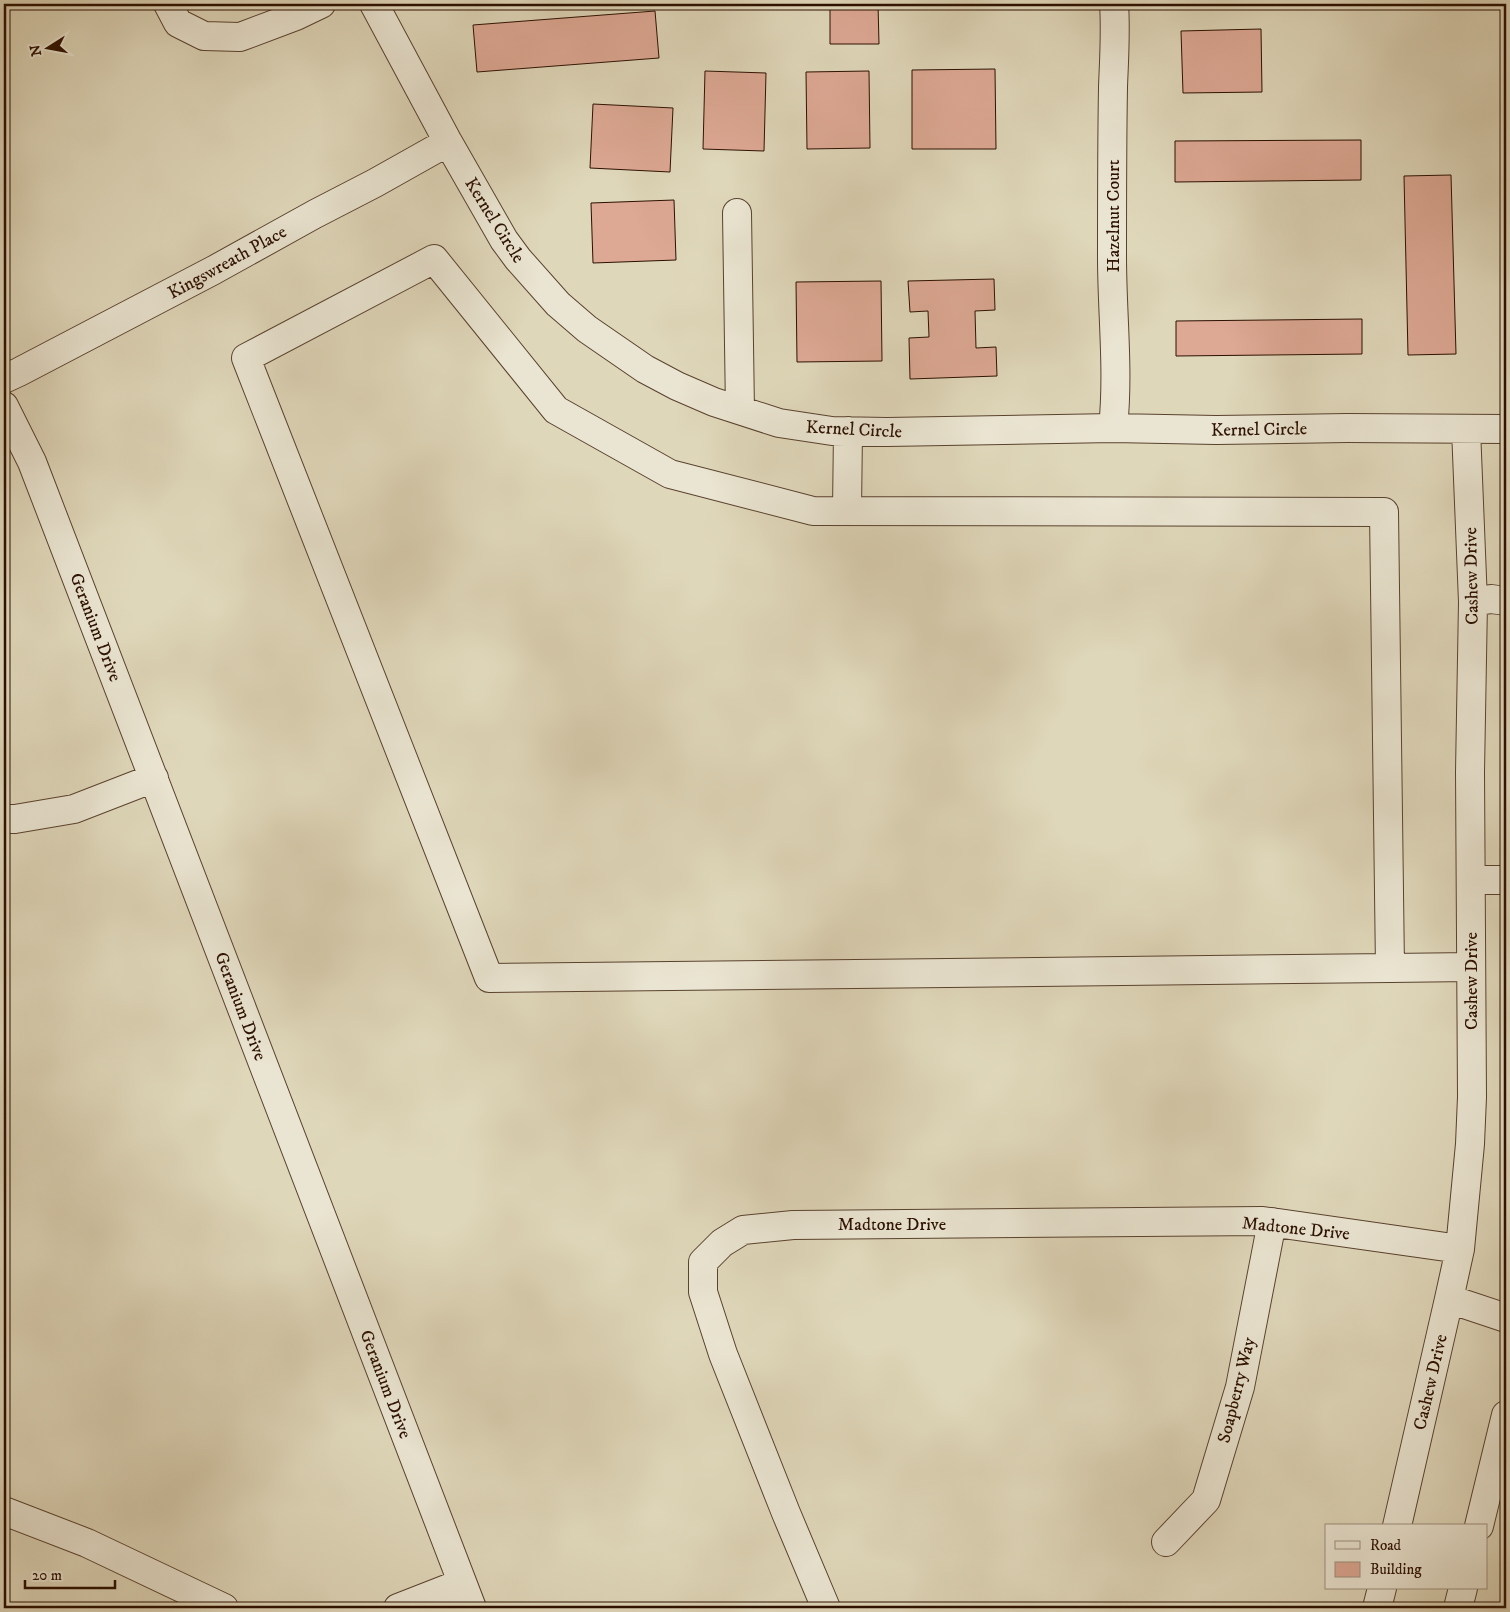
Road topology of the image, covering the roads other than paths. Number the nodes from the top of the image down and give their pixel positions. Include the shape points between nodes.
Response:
1 (168, 4) edge
2 (321, 4) edge
3 (374, 4) edge
4 (1114, 4) edge
5 (448, 142) junction
6 (737, 213) dead end
7 (4, 379) edge
8 (4, 406) edge
9 (740, 410) junction
10 (1113, 428) junction
11 (1466, 429) junction
12 (1506, 429) edge
13 (848, 432) junction
14 (847, 510) junction
15 (1506, 600) edge
16 (1472, 602) junction
17 (154, 778) junction
18 (4, 819) edge
19 (1472, 880) junction
20 (1506, 880) edge
21 (1471, 967) junction
22 (1390, 968) junction
23 (1272, 1222) junction
24 (1460, 1248) junction
25 (1450, 1299) junction
26 (1506, 1318) edge
27 (1506, 1415) edge
28 (4, 1511) edge
29 (1397, 1524) edge
30 (1479, 1524) edge
31 (1166, 1542) dead end
32 (462, 1583) junction
33 (1382, 1590) edge
34 (1462, 1590) edge
35 (224, 1608) edge
36 (398, 1608) edge
37 (472, 1608) edge
38 (826, 1608) edge
39 (1378, 1608) edge
40 (1458, 1608) edge

1 - 2 street via 178,23 204,36 240,37
3 - 5 street, Kernel Circle
4 - 10 street, Hazelnut Court via 1112,271 1116,365
5 - 7 street, Kingswreath Place via 214,270
5 - 9 street, Kernel Circle via 504,240 558,304 587,329 645,369 714,402
6 - 9 street
8 - 17 street, Geranium Drive via 32,462
9 - 13 street, Kernel Circle via 779,423
10 - 11 street, Kernel Circle
10 - 13 street, Kernel Circle
11 - 12 street, Kernel Circle
11 - 16 street, Cashew Drive
13 - 14 street
14 - 22 street via 1384,512
14 - 22 street via 812,511 670,474 556,410 434,259 246,358 489,978
15 - 16 street
16 - 19 street, Cashew Drive
17 - 18 street via 74,809
17 - 32 street, Geranium Drive
19 - 20 street
19 - 21 street, Cashew Drive
21 - 22 street
21 - 24 street, Cashew Drive via 1472,1097
23 - 24 street, Madtone Drive
23 - 31 street, Soapberry Way via 1240,1387 1206,1500
23 - 38 street, Madtone Drive via 793,1225 743,1230 722,1243 703,1262 703,1292 723,1354
24 - 25 street, Cashew Drive
25 - 26 street
25 - 29 street, Cashew Drive
27 - 30 street
28 - 35 street via 87,1543
32 - 36 street
32 - 37 street, Geranium Drive
33 - 39 street
34 - 40 street

